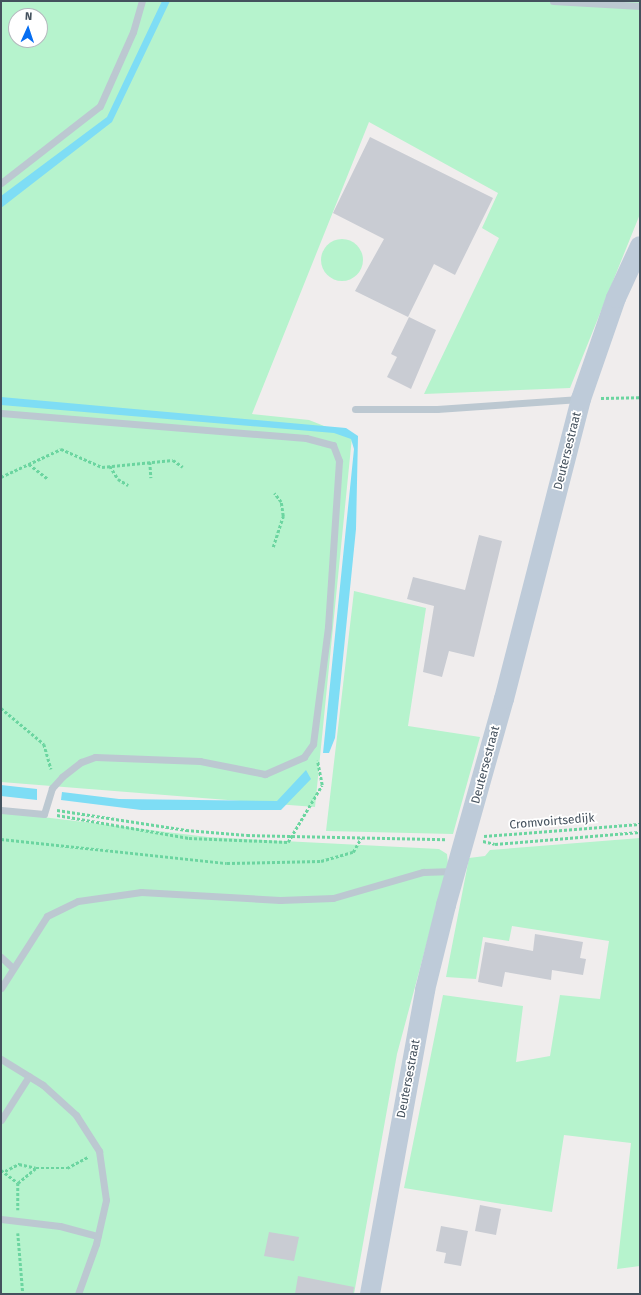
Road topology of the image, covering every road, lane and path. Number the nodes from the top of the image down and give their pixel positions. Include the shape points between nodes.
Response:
1 (142, 1) edge
2 (553, 1) edge
3 (640, 6) edge
4 (1, 183) edge
5 (640, 246) edge
6 (640, 397) edge
7 (581, 398) junction
8 (355, 409) dead end
9 (1, 413) edge
10 (150, 462) junction
11 (29, 464) junction
12 (110, 466) junction
13 (183, 467) dead end
14 (1, 477) edge
15 (151, 478) dead end
16 (48, 479) dead end
17 (128, 485) dead end
18 (274, 493) dead end
19 (273, 547) dead end
20 (1, 708) edge
21 (313, 744) junction
22 (52, 788) junction
23 (1, 810) edge
24 (45, 812) junction
25 (640, 824) edge
26 (640, 832) edge
27 (293, 837) junction
28 (361, 838) junction
29 (466, 838) junction
30 (1, 839) edge
31 (456, 871) junction
32 (1, 958) edge
33 (13, 968) junction
34 (1, 988) edge
35 (1, 1059) edge
36 (29, 1076) junction
37 (1, 1120) edge
38 (99, 1151) junction
39 (36, 1168) junction
40 (5, 1171) dead end
41 (18, 1183) dead end
42 (1, 1219) edge
43 (98, 1236) junction
44 (78, 1294) edge
45 (370, 1294) edge

1 - 4 lane via 125,52 100,106
2 - 3 lane
5 - 7 street, Deutersestraat via 616,298
6 - 7 path
7 - 8 lane via 414,410
7 - 29 street, Deutersestraat
9 - 21 lane via 306,438 333,445 339,461 328,627
10 - 12 path
10 - 13 path via 173,460
10 - 15 path
11 - 12 path via 61,449 93,464
11 - 14 path
11 - 16 path
12 - 17 path via 118,480
18 - 19 path via 281,502 283,516
20 - 22 path via 44,744 51,763
21 - 22 lane via 292,765 265,774 200,761 95,757 75,766
21 - 27 path via 322,784
22 - 24 lane
23 - 24 lane
24 - 27 path via 186,830
24 - 27 path via 222,842 268,844 288,842
25 - 29 path, Cromvoirtsedijk
26 - 29 path via 495,844
27 - 28 path
28 - 29 path
28 - 30 path via 353,852 321,861 227,864
29 - 31 street, Deutersestraat
31 - 33 lane via 424,872 333,898 280,900 141,892 78,901 47,916
31 - 45 street, Deutersestraat via 425,990
32 - 33 lane
33 - 34 lane
35 - 36 lane
36 - 37 lane
36 - 38 lane via 76,1115
38 - 39 path via 67,1168
38 - 43 lane via 106,1200
39 - 40 path via 19,1164
39 - 41 path
42 - 43 lane via 60,1226
43 - 44 lane

